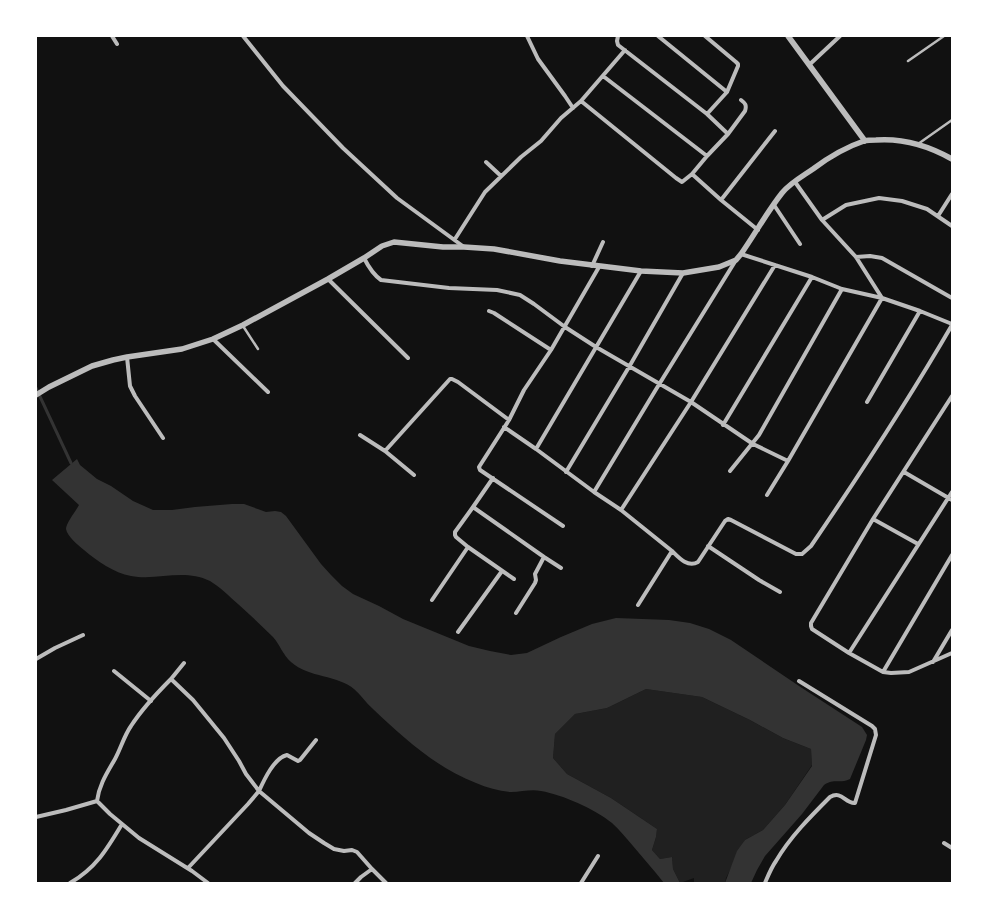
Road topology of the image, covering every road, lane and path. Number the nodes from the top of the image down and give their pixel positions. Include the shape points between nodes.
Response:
1 (112, 36) edge
2 (243, 36) edge
3 (527, 36) edge
4 (618, 36) edge
5 (658, 36) edge
6 (704, 36) edge
7 (788, 36) edge
8 (840, 36) edge
9 (944, 36) edge
10 (117, 44) dead end
11 (625, 50) junction
12 (908, 61) dead end
13 (809, 65) junction
14 (603, 76) junction
15 (727, 92) junction
16 (740, 100) dead end
17 (580, 101) junction
18 (573, 108) junction
19 (707, 114) junction
20 (952, 120) edge
21 (775, 131) dead end
22 (728, 134) junction
23 (865, 140) junction
24 (918, 145) junction
25 (707, 156) junction
26 (952, 159) edge
27 (486, 162) dead end
28 (692, 174) junction
29 (501, 176) junction
30 (795, 182) junction
31 (952, 194) edge
32 (721, 200) junction
33 (774, 205) junction
34 (938, 216) junction
35 (822, 220) junction
36 (952, 226) edge
37 (758, 230) junction
38 (455, 240) junction
39 (603, 242) dead end
40 (800, 244) dead end
41 (464, 246) junction
42 (741, 254) junction
43 (856, 257) junction
44 (364, 258) junction
45 (736, 260) junction
46 (775, 265) junction
47 (592, 266) junction
48 (599, 267) junction
49 (641, 271) junction
50 (683, 273) junction
51 (812, 277) junction
52 (328, 279) junction
53 (842, 289) junction
54 (882, 298) junction
55 (952, 298) edge
56 (489, 311) dead end
57 (920, 311) junction
58 (243, 325) junction
59 (952, 325) edge
60 (565, 326) junction
61 (213, 339) junction
62 (596, 347) junction
63 (258, 349) dead end
64 (551, 350) junction
65 (127, 357) junction
66 (408, 358) dead end
67 (629, 366) junction
68 (659, 384) junction
69 (268, 392) dead end
70 (36, 395) edge
71 (952, 396) edge
72 (691, 402) junction
73 (867, 402) dead end
74 (509, 420) junction
75 (723, 425) junction
76 (504, 427) junction
77 (360, 434) dead end
78 (163, 438) dead end
79 (752, 444) junction
80 (536, 449) junction
81 (385, 450) junction
82 (788, 461) junction
83 (730, 471) dead end
84 (566, 472) junction
85 (904, 472) junction
86 (414, 475) dead end
87 (493, 478) junction
88 (594, 492) junction
89 (952, 492) edge
90 (767, 495) dead end
91 (950, 499) edge
92 (474, 507) junction
93 (621, 510) junction
94 (873, 520) junction
95 (563, 526) dead end
96 (918, 544) junction
97 (708, 546) junction
98 (468, 547) junction
99 (672, 551) junction
100 (952, 556) edge
101 (544, 557) junction
102 (561, 568) dead end
103 (502, 571) junction
104 (514, 579) dead end
105 (780, 592) dead end
106 (432, 600) dead end
107 (638, 605) dead end
108 (516, 613) dead end
109 (952, 630) edge
110 (458, 632) dead end
111 (83, 635) dead end
112 (849, 653) junction
113 (952, 653) edge
114 (36, 659) edge
115 (933, 662) junction
116 (184, 663) dead end
117 (114, 671) dead end
118 (883, 672) junction
119 (171, 679) junction
120 (799, 681) dead end
121 (151, 701) junction
122 (316, 740) dead end
123 (259, 791) junction
124 (97, 801) junction
125 (36, 817) edge
126 (122, 824) junction
127 (944, 843) dead end
128 (952, 848) edge
129 (598, 856) dead end
130 (188, 868) junction
131 (372, 869) junction
132 (70, 883) edge
133 (208, 883) edge
134 (355, 883) edge
135 (386, 883) edge
136 (581, 883) edge
137 (765, 883) edge

1 - 10 street
2 - 38 street via 283,86 343,148 397,198
3 - 18 street via 538,58
4 - 11 street via 618,45
5 - 15 street
6 - 15 street via 738,64
7 - 13 street
8 - 13 street
9 - 12 lane
11 - 14 street
11 - 19 street
13 - 23 street
14 - 17 street
14 - 25 street
15 - 19 street
16 - 22 street via 745,104 745,111
17 - 18 street
17 - 28 street via 682,182
18 - 29 street via 541,141
19 - 22 street
20 - 24 lane
21 - 32 street
22 - 25 street
23 - 24 street via 885,139
23 - 30 street via 840,151
24 - 26 street
25 - 28 street
27 - 29 street
28 - 32 street
29 - 38 street via 485,192
30 - 33 street via 783,192
30 - 35 street
31 - 34 street
32 - 37 street
33 - 37 street
33 - 40 street
34 - 35 street via 902,200 879,198 846,205
34 - 36 street
35 - 43 street
37 - 42 street
38 - 41 street
39 - 47 street
41 - 44 street via 443,247 394,242 382,246
41 - 47 street
42 - 45 street
42 - 46 street
43 - 54 street
43 - 55 street via 882,258
44 - 52 street
44 - 60 street via 381,280 449,288 497,290 520,296
45 - 50 street via 719,267
45 - 68 street
46 - 51 street
46 - 72 street
47 - 48 street
48 - 49 street
48 - 60 street
49 - 50 street
49 - 62 street
50 - 67 street
51 - 53 street
51 - 75 street
52 - 58 street
52 - 66 street
53 - 54 street
53 - 79 street
54 - 57 street
54 - 82 street
56 - 64 street
57 - 59 street
57 - 73 street
58 - 61 street
58 - 63 lane
59 - 97 street via 865,466 811,546 802,554 796,554 728,519
60 - 62 street
60 - 64 street
61 - 65 street via 182,350
61 - 69 street
62 - 67 street
62 - 80 street
64 - 74 street via 524,390
65 - 70 street via 92,366
65 - 78 street via 130,386
67 - 68 street
67 - 84 street
68 - 72 street
68 - 88 street
71 - 85 street
72 - 75 street
72 - 93 street
74 - 76 street
74 - 81 street via 458,382 450,379
75 - 79 street
76 - 80 street
76 - 87 street via 479,467
77 - 81 street
79 - 82 street
79 - 83 street
80 - 84 street
81 - 86 street
82 - 90 street
84 - 88 street
85 - 91 street
85 - 94 street
87 - 92 street
87 - 95 street
88 - 93 street
89 - 91 street
91 - 96 street
92 - 98 street via 455,532 456,537
92 - 101 street
93 - 99 street
94 - 96 street
94 - 112 street via 811,623 812,630
96 - 112 street
97 - 99 street via 696,564 686,563
97 - 105 street
98 - 103 street
98 - 106 street
99 - 107 street
100 - 118 street
101 - 102 street
101 - 108 street via 535,574 535,583
103 - 104 street
103 - 110 street
109 - 115 street
111 - 114 street
112 - 118 street
113 - 115 street
115 - 118 street via 909,672
116 - 119 street
117 - 121 street
119 - 121 street
119 - 123 street via 193,700 224,738
120 - 137 street via 872,726 876,735 855,803 839,796 830,797 780,853
121 - 124 street via 131,726 101,783
122 - 123 street via 300,760 287,755 278,760
123 - 130 street
123 - 131 street via 324,844 334,849 357,852
124 - 125 street
124 - 126 street
126 - 130 street via 138,838
126 - 132 street via 94,866
127 - 128 street
129 - 136 street
130 - 133 street
131 - 134 street
131 - 135 street

